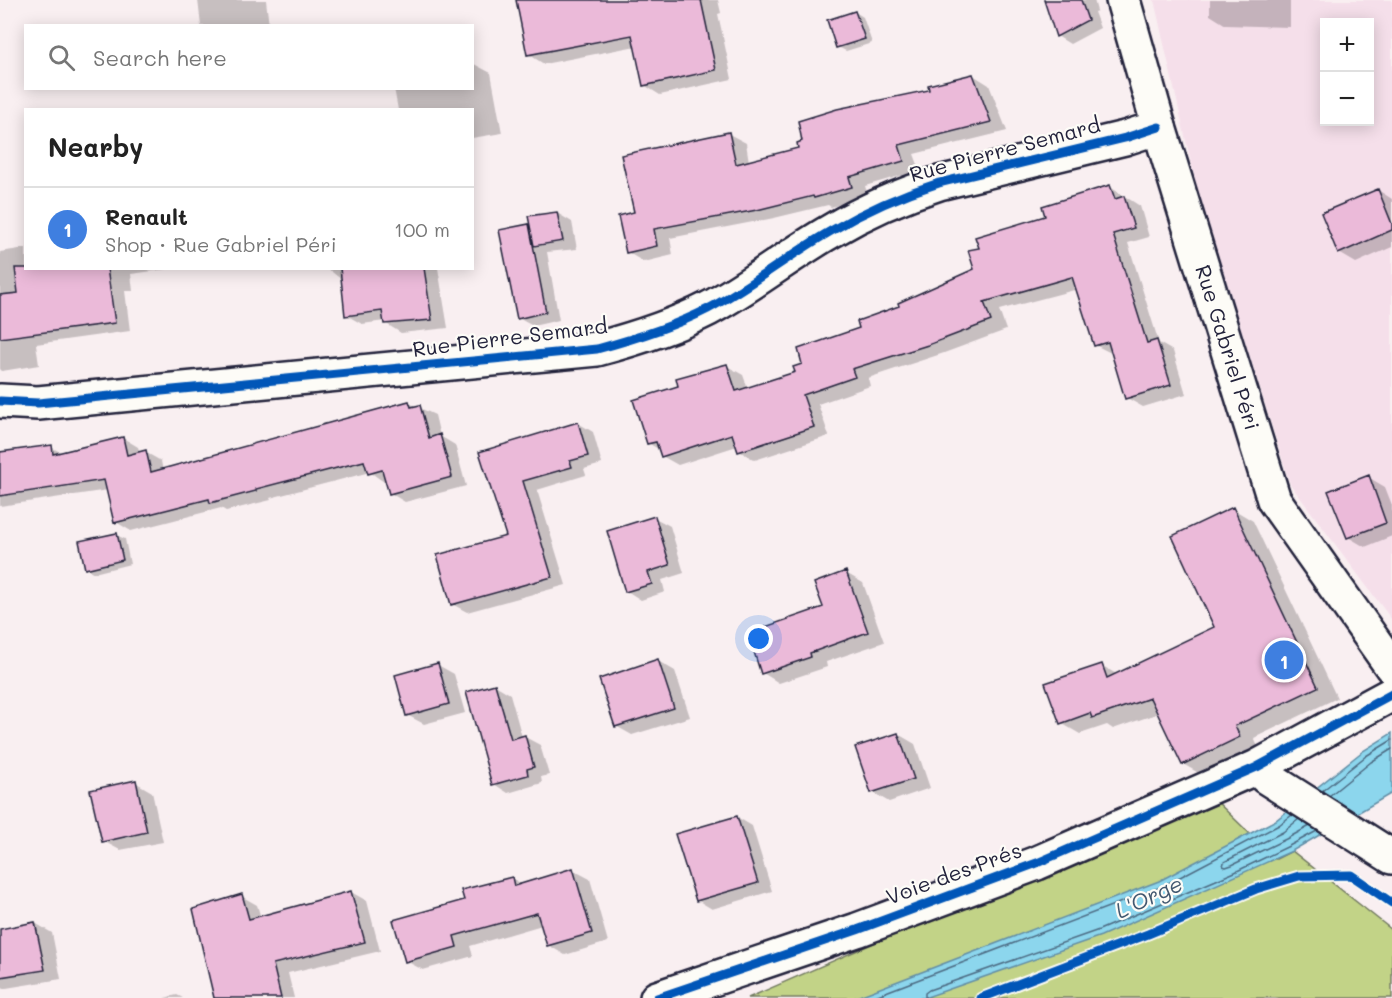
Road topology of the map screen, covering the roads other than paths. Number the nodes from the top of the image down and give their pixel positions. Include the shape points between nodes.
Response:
1 (1123, 0) edge
2 (1159, 127) junction
3 (0, 401) edge
4 (1392, 667) edge
5 (1392, 694) edge
6 (1262, 772) junction
7 (1390, 855) edge
8 (657, 998) edge

1 - 2 street, Rue Gabriel Péri
2 - 3 street, Rue Pierre Semard via 914,191 832,230 708,309 597,350 38,403
2 - 4 street, Rue Gabriel Péri via 1274,500
5 - 6 street, Voie des Prés
6 - 7 street
6 - 8 street, Voie des Prés via 1026,867

